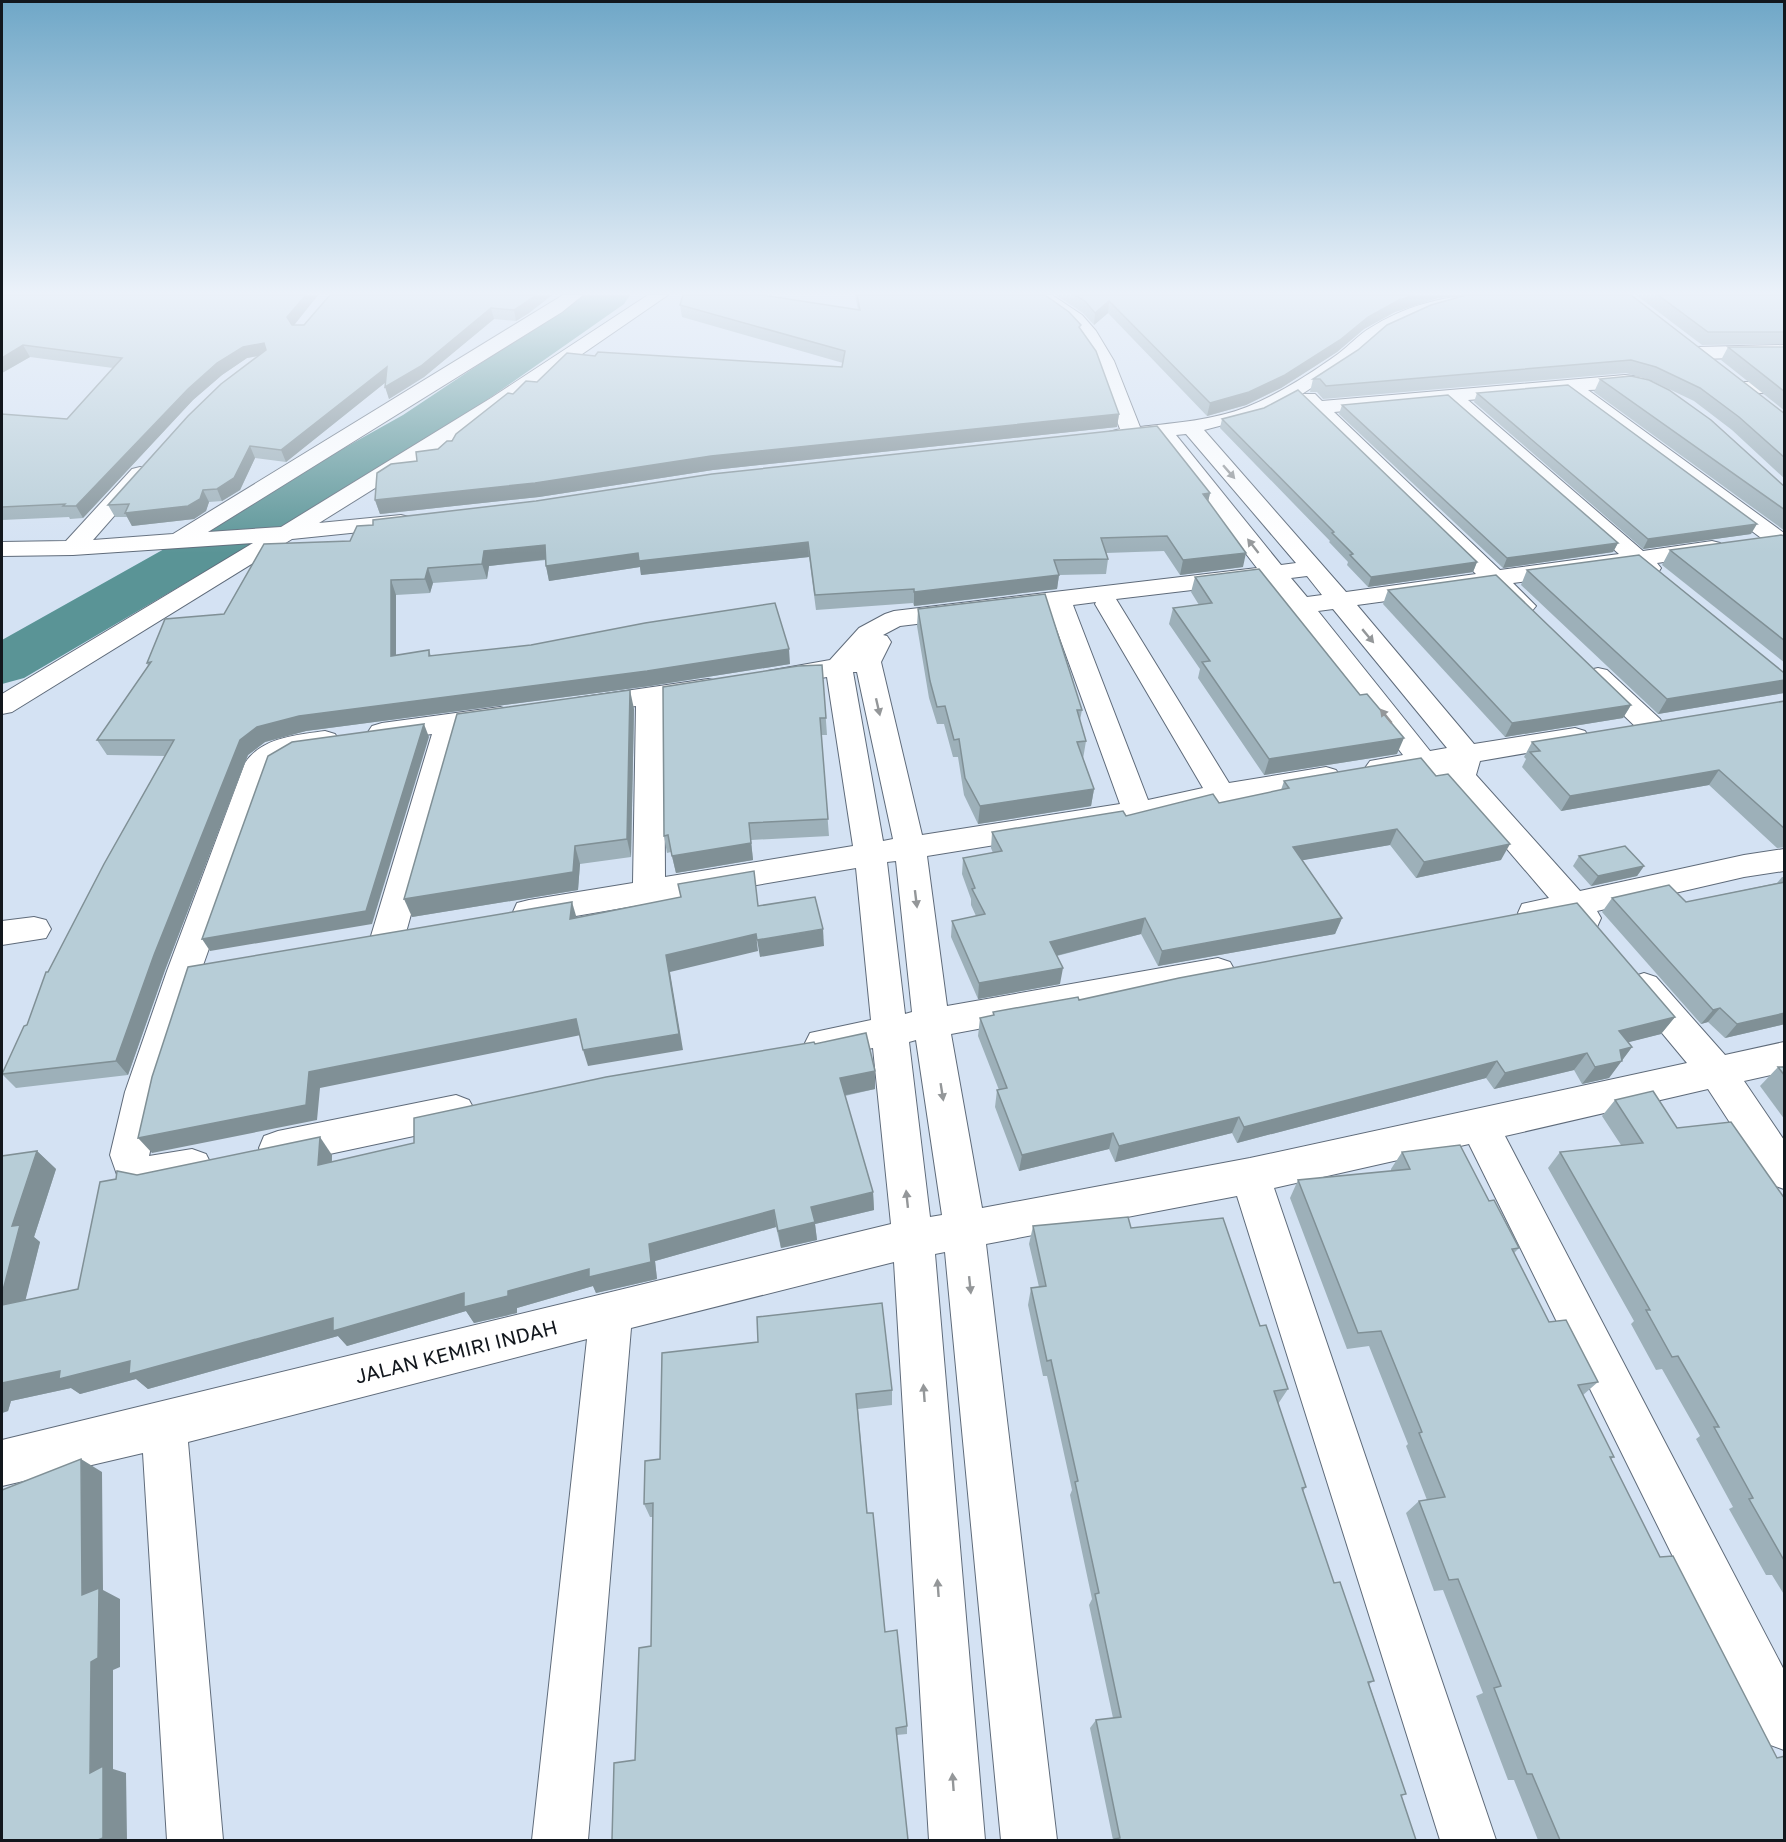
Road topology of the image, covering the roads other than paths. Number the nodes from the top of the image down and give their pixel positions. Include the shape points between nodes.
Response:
1 (438, 381) edge
2 (531, 381) edge
3 (1111, 381) edge
4 (1309, 381) edge
5 (1733, 381) edge
6 (1570, 386) junction
7 (1656, 387) edge
8 (1298, 388) junction
9 (1742, 388) junction
10 (1785, 388) edge
11 (1451, 396) junction
12 (1318, 407) junction
13 (1767, 408) edge
14 (1191, 427) junction
15 (1162, 430) junction
16 (1132, 434) junction
17 (1097, 439) edge
18 (154, 458) edge
19 (1764, 502) edge
20 (1733, 505) junction
21 (426, 519) edge
22 (284, 534) junction
23 (185, 540) junction
24 (1781, 541) edge
25 (73, 548) junction
26 (2, 549) edge
27 (1637, 558) junction
28 (1494, 578) junction
29 (1665, 581) edge
30 (1305, 585) junction
31 (1107, 604) junction
32 (1060, 605) junction
33 (1538, 619) edge
34 (1581, 660) edge
35 (854, 665) junction
36 (651, 696) junction
37 (2, 706) edge
38 (556, 708) edge
39 (521, 713) edge
40 (1683, 720) edge
41 (450, 722) junction
42 (1650, 725) junction
43 (1423, 761) junction
44 (1465, 767) junction
45 (1221, 794) junction
46 (1138, 812) junction
47 (910, 848) junction
48 (870, 854) junction
49 (1785, 860) edge
50 (649, 892) junction
51 (1574, 905) junction
52 (502, 917) edge
53 (1503, 918) edge
54 (422, 930) edge
55 (1604, 940) edge
56 (1244, 966) edge
57 (1627, 966) edge
58 (931, 1023) junction
59 (888, 1032) junction
60 (796, 1048) edge
61 (1785, 1057) edge
62 (1717, 1072) junction
63 (486, 1105) edge
64 (1480, 1126) junction
65 (1785, 1172) edge
66 (1250, 1176) junction
67 (963, 1230) junction
68 (911, 1240) junction
69 (610, 1312) junction
70 (164, 1425) junction
71 (2, 1463) edge
72 (1785, 1724) edge
73 (195, 1840) edge
74 (560, 1840) edge
75 (957, 1840) edge
76 (1029, 1840) edge
77 (1468, 1840) edge

1 - 23 street
2 - 22 street
3 - 16 street
4 - 8 street
5 - 9 street
6 - 7 street via 1625,381
6 - 11 street
6 - 20 street
8 - 12 street
8 - 14 street via 1254,411
9 - 10 street
9 - 13 street
11 - 12 street
11 - 27 street
12 - 28 street
14 - 15 street
14 -> 30 street
15 - 16 street
30 -> 15 street
16 - 17 street
18 - 25 street
19 - 20 street
20 - 24 street
21 - 22 street
22 - 23 street
22 - 37 street
23 - 25 street
24 - 27 street
25 - 26 street
27 - 28 street
27 - 29 street
28 - 30 street
28 - 33 street
30 - 31 street
30 - 32 street
43 -> 30 street
30 -> 44 street
31 - 32 street
31 - 45 street
32 - 35 street via 903,631 879,641
32 - 46 street
34 - 42 street
35 - 36 street
35 -> 47 street
35 - 48 street
36 - 38 street
36 - 50 street
39 - 41 street
40 - 42 street
41 - 54 street via 377,938
41 - 63 street via 288,746 269,753 260,763 201,968 144,1092 129,1155 134,1171 153,1174
42 - 44 street
43 - 44 street
43 - 45 street
44 - 51 street
45 - 46 street
46 - 47 street
47 - 48 street
47 -> 58 street
48 - 50 street
48 - 59 street
49 - 51 street
50 - 52 street
51 - 53 street
51 - 55 street
56 - 58 street
57 - 62 street
58 - 59 street
58 -> 67 street
59 - 60 street
68 -> 59 street
61 - 62 street, JALAN KEMIRI INDAH
62 - 64 street, JALAN KEMIRI INDAH
62 - 65 street
64 - 66 street, JALAN KEMIRI INDAH
64 - 72 street
66 - 67 street, JALAN KEMIRI INDAH
66 - 77 street
67 - 68 street, JALAN KEMIRI INDAH
67 -> 76 street
68 - 69 street, JALAN KEMIRI INDAH
75 -> 68 street
69 - 70 street, JALAN KEMIRI INDAH
69 - 74 street
70 - 71 street, JALAN KEMIRI INDAH
70 - 73 street

